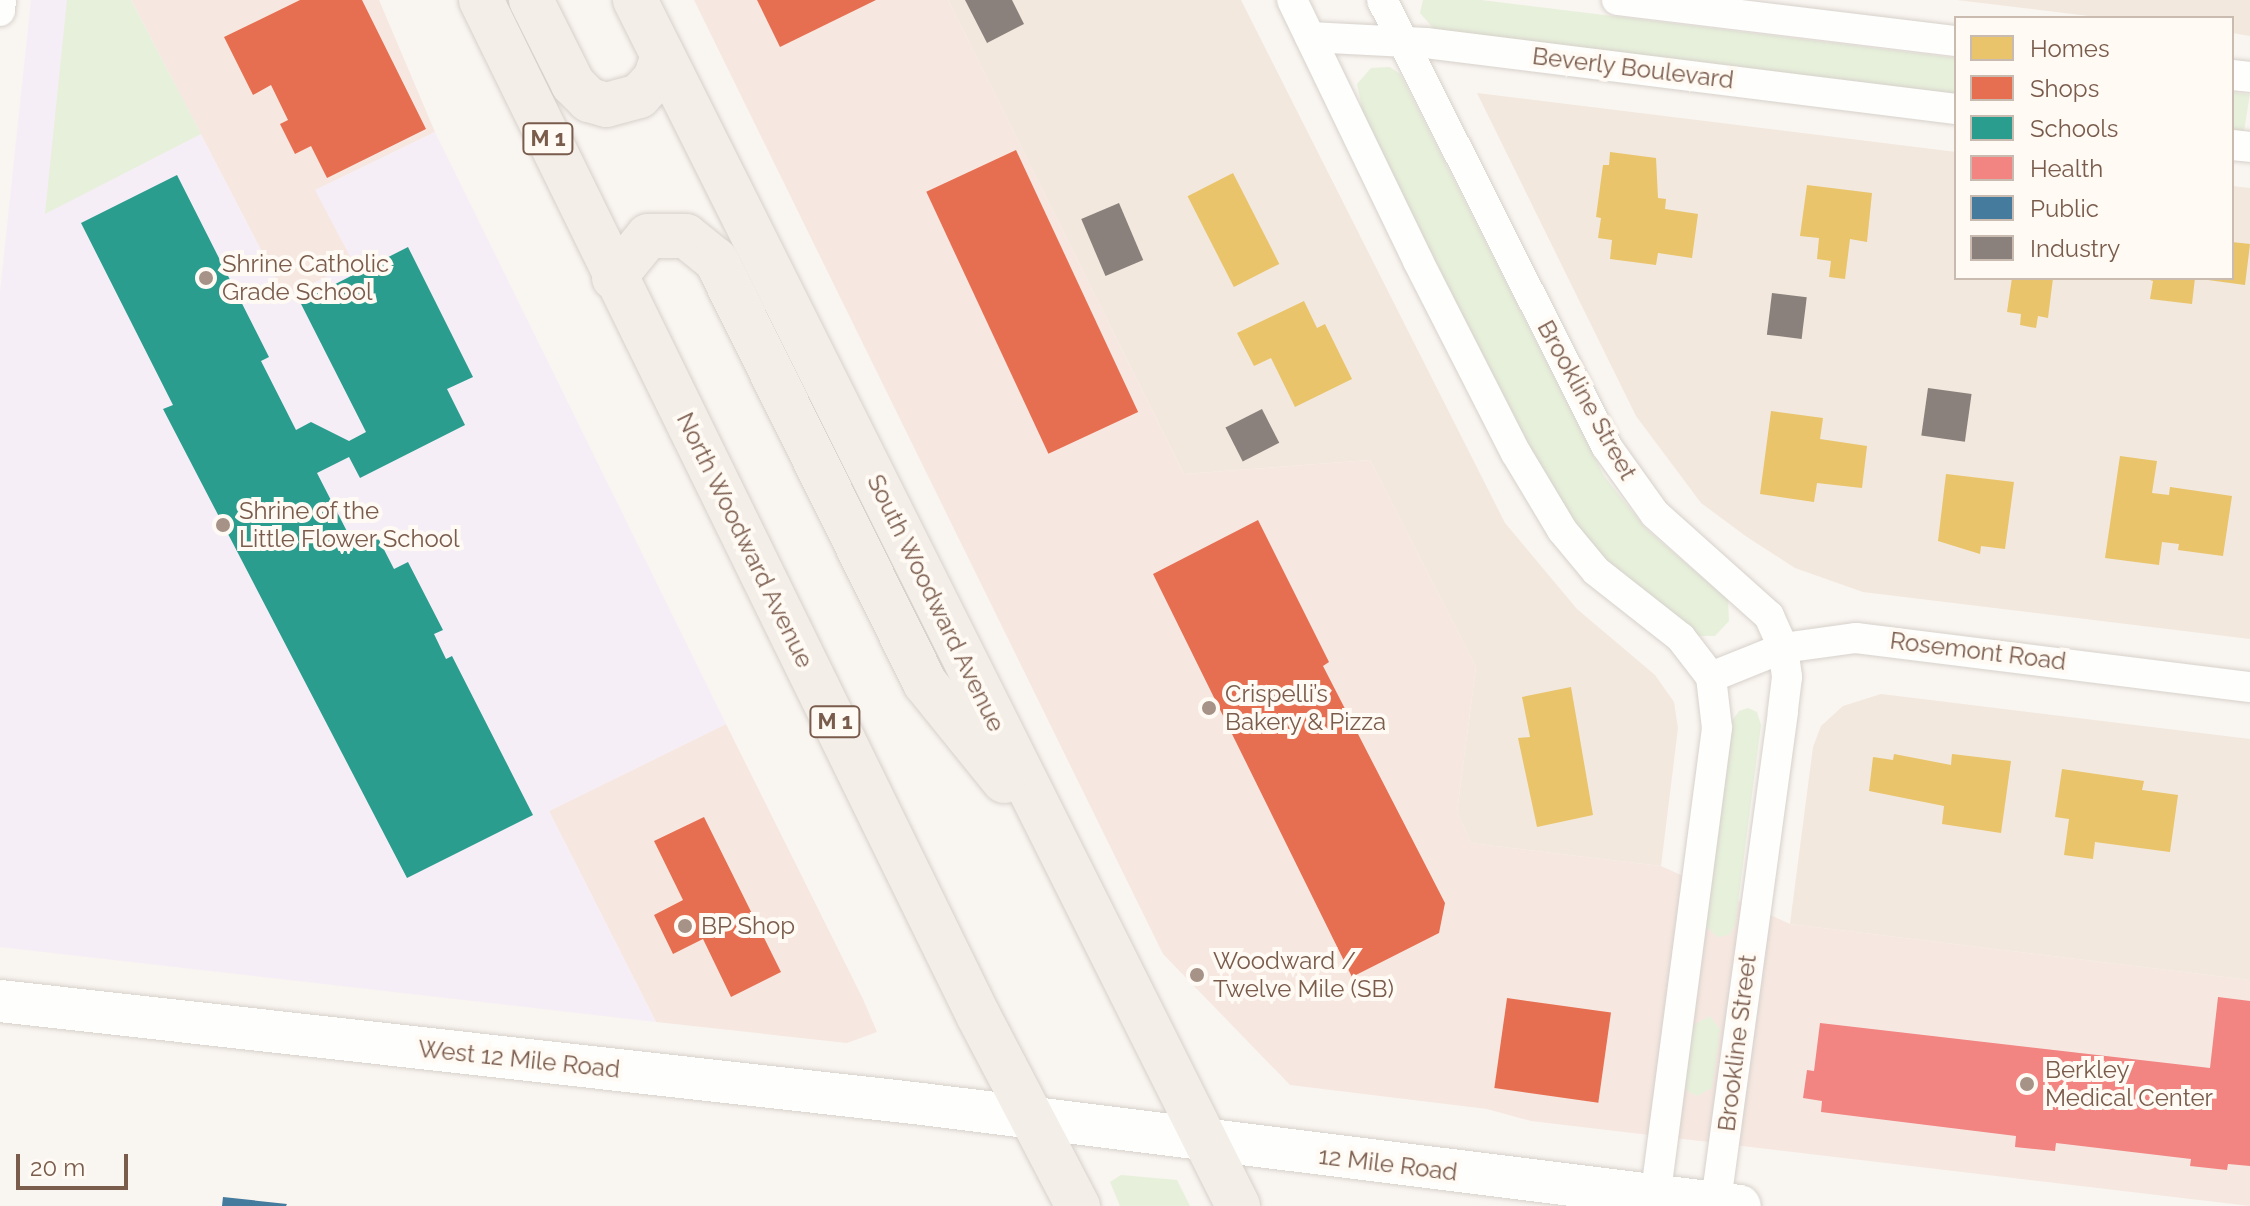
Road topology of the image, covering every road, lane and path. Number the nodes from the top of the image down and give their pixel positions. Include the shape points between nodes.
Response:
1 (1, 0) edge
2 (481, 0) edge
3 (531, 0) edge
4 (635, 0) edge
5 (1292, 0) edge
6 (1382, 0) edge
7 (1617, 0) edge
8 (0, 11) edge
9 (1310, 37) junction
10 (1402, 40) junction
11 (1954, 41) edge
12 (663, 56) junction
13 (1954, 109) edge
14 (614, 278) junction
15 (1783, 648) junction
16 (1711, 677) junction
17 (2250, 687) edge
18 (1061, 851) junction
19 (0, 1001) edge
20 (1037, 1121) junction
21 (1205, 1140) junction
22 (1655, 1196) junction
23 (1728, 1205) edge
24 (1078, 1206) edge
25 (1238, 1206) edge

1 - 8 street
2 - 14 main road, North Woodward Avenue / M 1
3 - 12 main road via 573,84 589,100 615,104 639,96 655,79
4 - 12 main road, South Woodward Avenue
5 - 9 street
6 - 10 street, Brookline Street
7 - 11 street
9 - 10 street, Beverly Boulevard
9 - 16 street via 1490,402 1562,530 1596,571 1681,638
10 - 13 street, Beverly Boulevard
10 - 15 street, Brookline Street via 1607,447 1655,514 1769,616
12 - 18 main road, South Woodward Avenue
14 - 18 main road via 648,236 686,236 716,260 925,683
14 - 20 main road, North Woodward Avenue / M 1 via 978,1015
15 - 16 street, Rosemont Road
15 - 17 street, Rosemont Road via 1856,638 1896,640
15 - 23 street, Brookline Street via 1786,689
16 - 22 street via 1717,728
18 - 21 main road, South Woodward Avenue
19 - 20 main road, West 12 Mile Road
20 - 21 main road, 12 Mile Road
20 - 24 main road, North Woodward Avenue / M 1
21 - 22 main road, 12 Mile Road
21 - 25 main road, South Woodward Avenue
22 - 23 main road, 12 Mile Road

